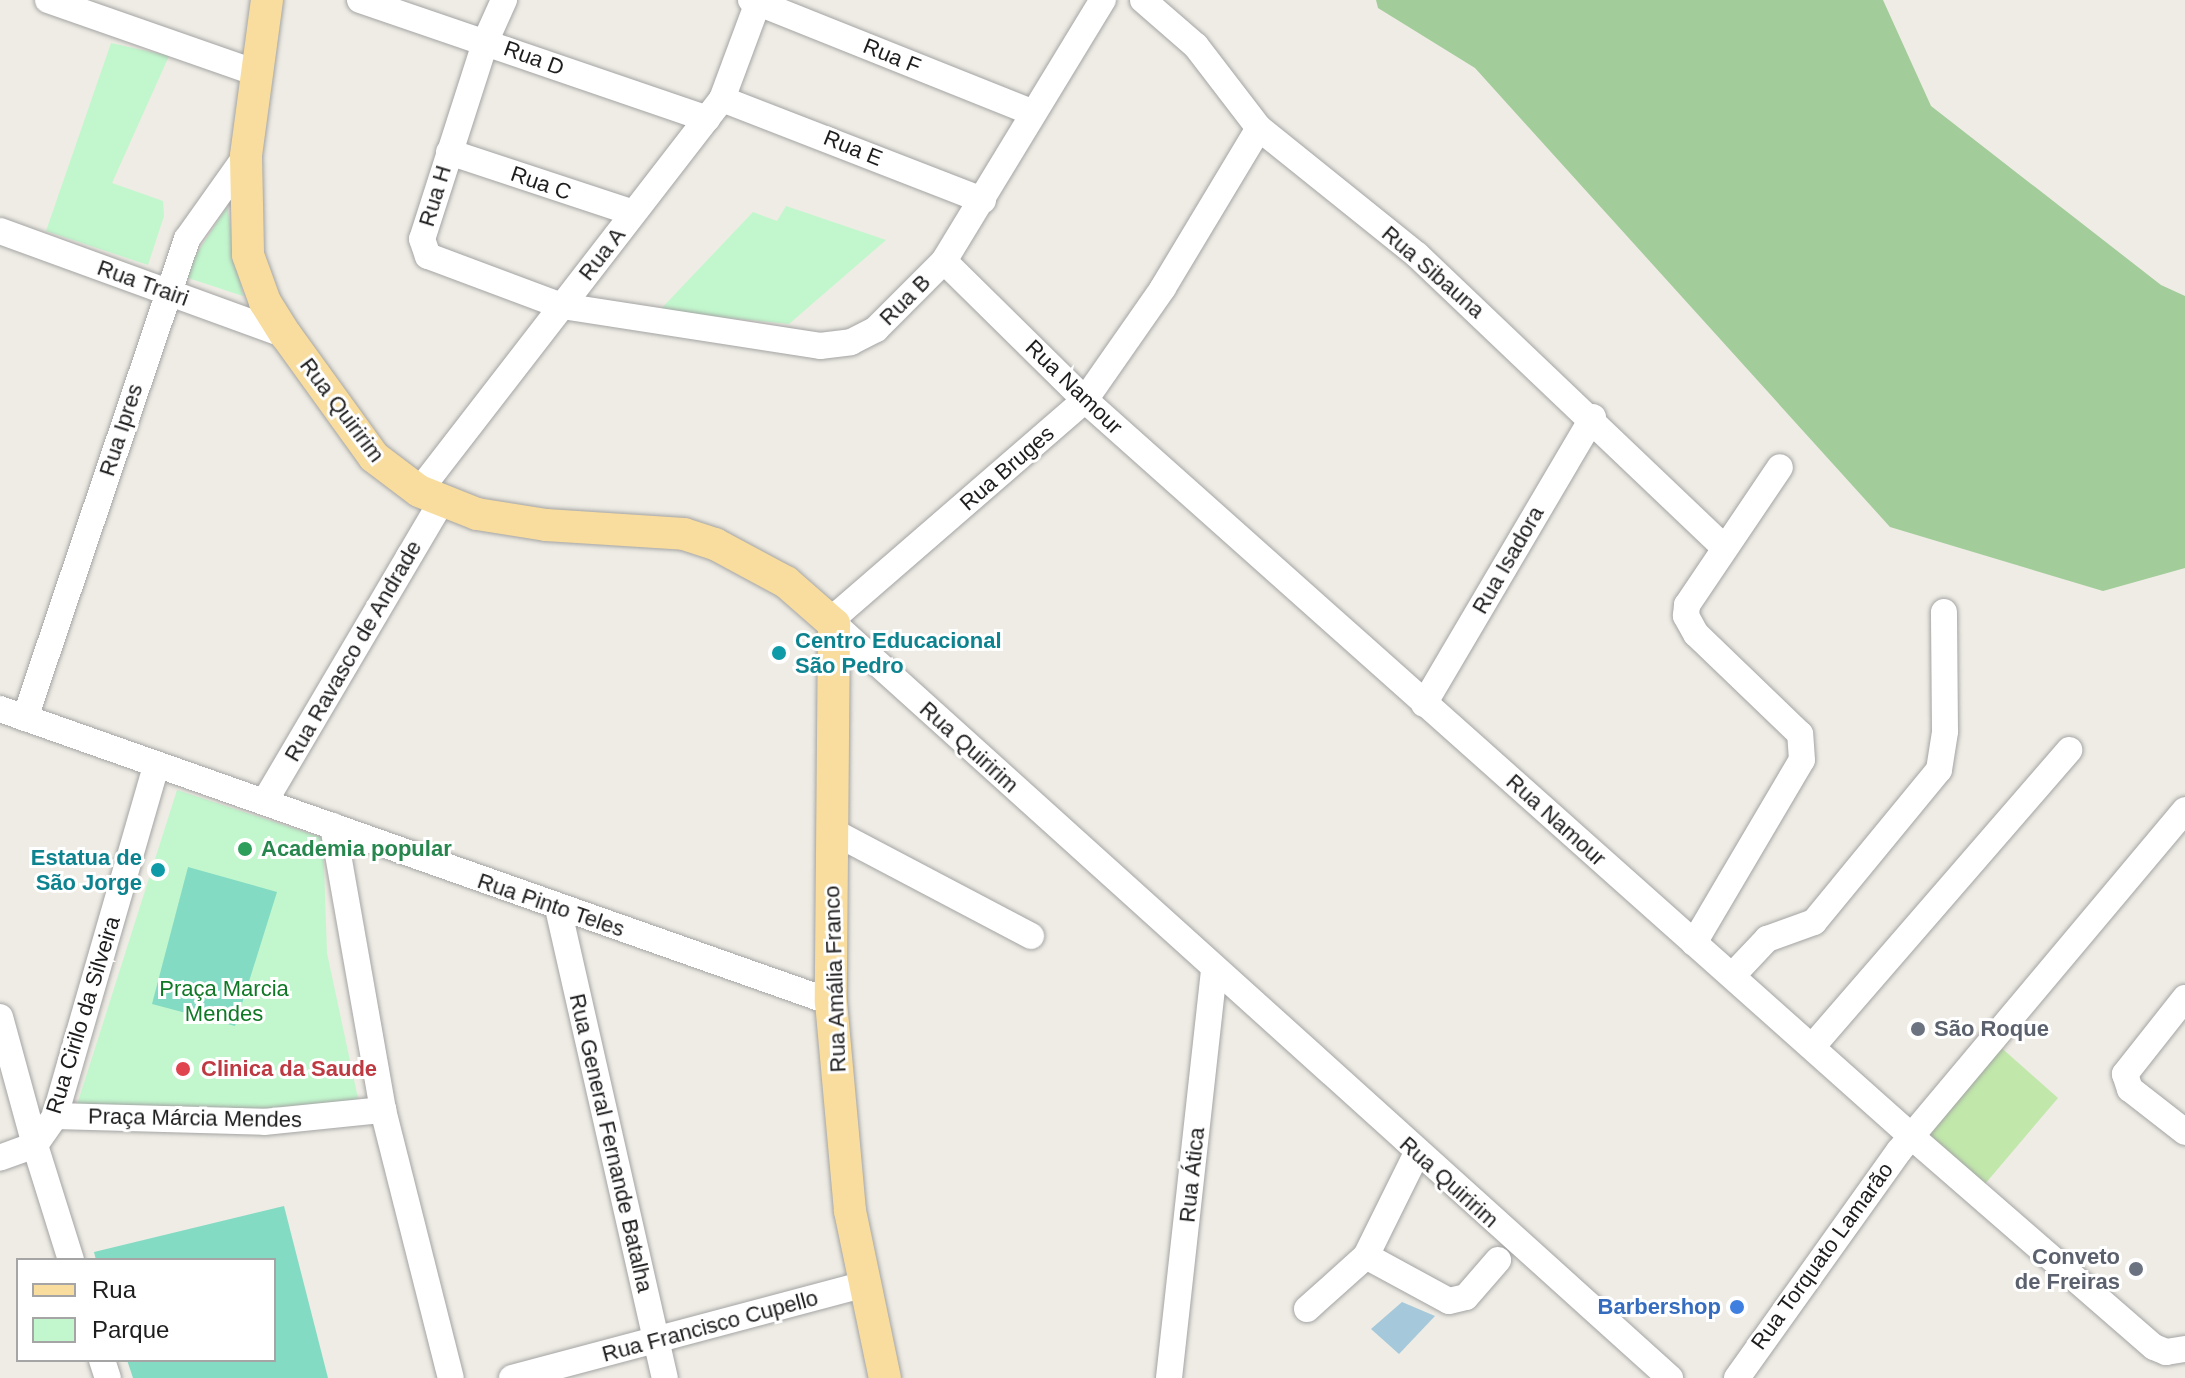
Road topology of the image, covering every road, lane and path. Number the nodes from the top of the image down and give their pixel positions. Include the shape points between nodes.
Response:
1 (48, 0) edge
2 (267, 0) edge
3 (360, 0) edge
4 (504, 0) edge
5 (1103, 0) edge
6 (1143, 0) edge
7 (755, 1) edge
8 (486, 40) junction
9 (257, 73) junction
10 (714, 109) junction
11 (1033, 113) junction
12 (1259, 128) junction
13 (449, 152) junction
14 (246, 156) junction
15 (983, 200) junction
16 (633, 213) junction
17 (0, 231) edge
18 (944, 261) junction
19 (167, 291) junction
20 (562, 306) junction
21 (286, 335) junction
22 (1085, 400) junction
23 (1593, 417) junction
24 (1780, 467) dead end
25 (430, 496) junction
26 (1724, 547) junction
27 (1944, 612) dead end
28 (834, 624) junction
29 (1424, 704) junction
30 (12, 714) edge
31 (2069, 750) dead end
32 (156, 765) junction
33 (265, 801) junction
34 (2185, 810) edge
35 (333, 826) junction
36 (832, 831) junction
37 (558, 908) junction
38 (1031, 936) dead end
39 (1694, 943) junction
40 (1214, 972) junction
41 (1733, 975) junction
42 (2185, 998) edge
43 (831, 1002) junction
44 (0, 1017) edge
45 (1812, 1047) junction
46 (383, 1110) junction
47 (55, 1116) junction
48 (2185, 1132) edge
49 (1911, 1136) junction
50 (35, 1145) junction
51 (1417, 1153) junction
52 (0, 1158) edge
53 (1366, 1256) junction
54 (70, 1258) edge
55 (1498, 1260) dead end
56 (862, 1285) junction
57 (1307, 1309) dead end
58 (657, 1340) junction
59 (2185, 1349) edge
60 (451, 1378) edge
61 (512, 1378) edge
62 (665, 1378) edge
63 (885, 1378) edge
64 (1169, 1378) edge
65 (1670, 1378) edge
66 (1737, 1378) edge

1 - 9 street
2 - 9 main road, Rua Quiririm
3 - 8 street, Rua D
4 - 8 street, Rua H
5 - 11 street, Rua B
6 - 12 street, Rua Sibauna via 1196,46
7 - 10 street, Rua A
7 - 11 street, Rua F
8 - 10 street, Rua D
8 - 13 street, Rua H
9 - 14 main road, Rua Quiririm
10 - 15 street, Rua E
10 - 16 street, Rua A
11 - 15 street, Rua B
12 - 22 street, Rua Bruges via 1163,288
12 - 23 street, Rua Sibauna via 1417,255
13 - 16 street, Rua C
13 - 20 street, Rua H via 422,239 428,256
14 - 19 street, Rua Ipres via 194,223
14 - 21 main road, Rua Quiririm via 248,255 265,302
15 - 18 street, Rua B
16 - 20 street, Rua A
17 - 19 street, Rua Trairi
18 - 20 street, Rua B via 876,329 851,342 820,346
18 - 22 street, Rua Namour
19 - 21 street, Rua Trairi
19 - 30 street, Rua Ipres
20 - 25 street, Rua A
21 - 25 main road, Rua Quiririm via 374,457
22 - 28 street, Rua Bruges via 840,612
22 - 29 street, Rua Namour
23 - 26 street, Rua Sibauna
23 - 29 street, Rua Isadora
24 - 26 street
25 - 28 main road, Rua Quiririm via 507,520 684,534 715,544 786,582
25 - 33 street, Rua Ravasco de Andrade
26 - 39 street via 1687,605 1686,616 1696,634 1800,734 1803,744 1796,775
27 - 41 street via 1945,731 1939,770 1814,922 1767,939
28 - 36 main road, Rua Amália Franco
28 - 40 street, Rua Quiririm
29 - 39 street, Rua Namour
30 - 32 street, Rua Pinto Teles
31 - 45 street
32 - 33 street, Rua Pinto Teles
32 - 47 street, Rua Cirilo da Silveira
33 - 35 street, Rua Pinto Teles
34 - 49 street, Rua Torquato Lamarão
35 - 37 street, Rua Pinto Teles
35 - 46 street
36 - 38 street
36 - 43 main road, Rua Amália Franco
37 - 43 street, Rua Pinto Teles
37 - 58 street, Rua General Fernande Batalha
39 - 41 street, Rua Namour
40 - 51 street, Rua Quiririm
40 - 64 street, Rua Ática
41 - 45 street, Rua Namour
42 - 48 street via 2125,1074 2130,1089
43 - 56 main road, Rua Amália Franco
44 - 50 street
45 - 49 street, Rua Namour
46 - 47 street, Praça Márcia Mendes via 264,1122
46 - 60 street
47 - 50 street, Rua Cirilo da Silveira
49 - 59 street, Rua Namour via 2154,1347 2166,1352
49 - 66 street, Rua Torquato Lamarão
50 - 52 street
50 - 54 street
51 - 53 street
51 - 65 street, Rua Quiririm
53 - 55 street via 1449,1301 1466,1297
53 - 57 street
56 - 58 street, Rua Francisco Cupello
56 - 63 main road, Rua Amália Franco
58 - 61 street, Rua Francisco Cupello
58 - 62 street, Rua General Fernande Batalha

